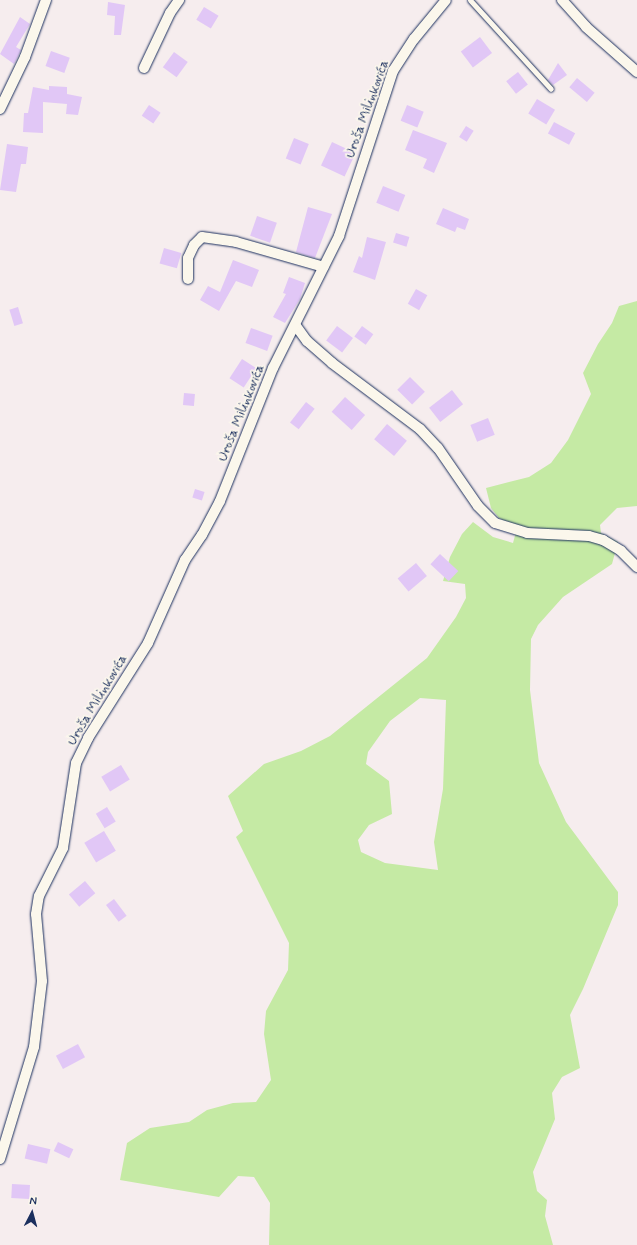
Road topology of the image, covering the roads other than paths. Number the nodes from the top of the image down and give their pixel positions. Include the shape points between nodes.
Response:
1 (46, 0) edge
2 (179, 0) edge
3 (446, 0) edge
4 (470, 0) edge
5 (562, 0) edge
6 (144, 68) dead end
7 (637, 72) edge
8 (552, 89) dead end
9 (0, 109) edge
10 (324, 267) junction
11 (188, 279) dead end
12 (296, 326) junction
13 (637, 567) edge
14 (0, 1159) edge

1 - 9 street via 25,57
2 - 6 street via 170,13
3 - 10 street, Uroša Milinkovića via 414,39 393,71 339,236
4 - 8 lane
5 - 7 street via 586,27
10 - 11 street via 236,242 202,238 194,245 188,258
10 - 12 street, Uroša Milinkovića
12 - 13 street via 307,341 332,363 420,429 438,448 478,506 495,523 527,533 589,536 603,540 621,551
12 - 14 street, Uroša Milinkovića via 273,368 216,508 185,560 148,643 88,738 76,763 63,848 40,896 36,914 42,981 34,1047

